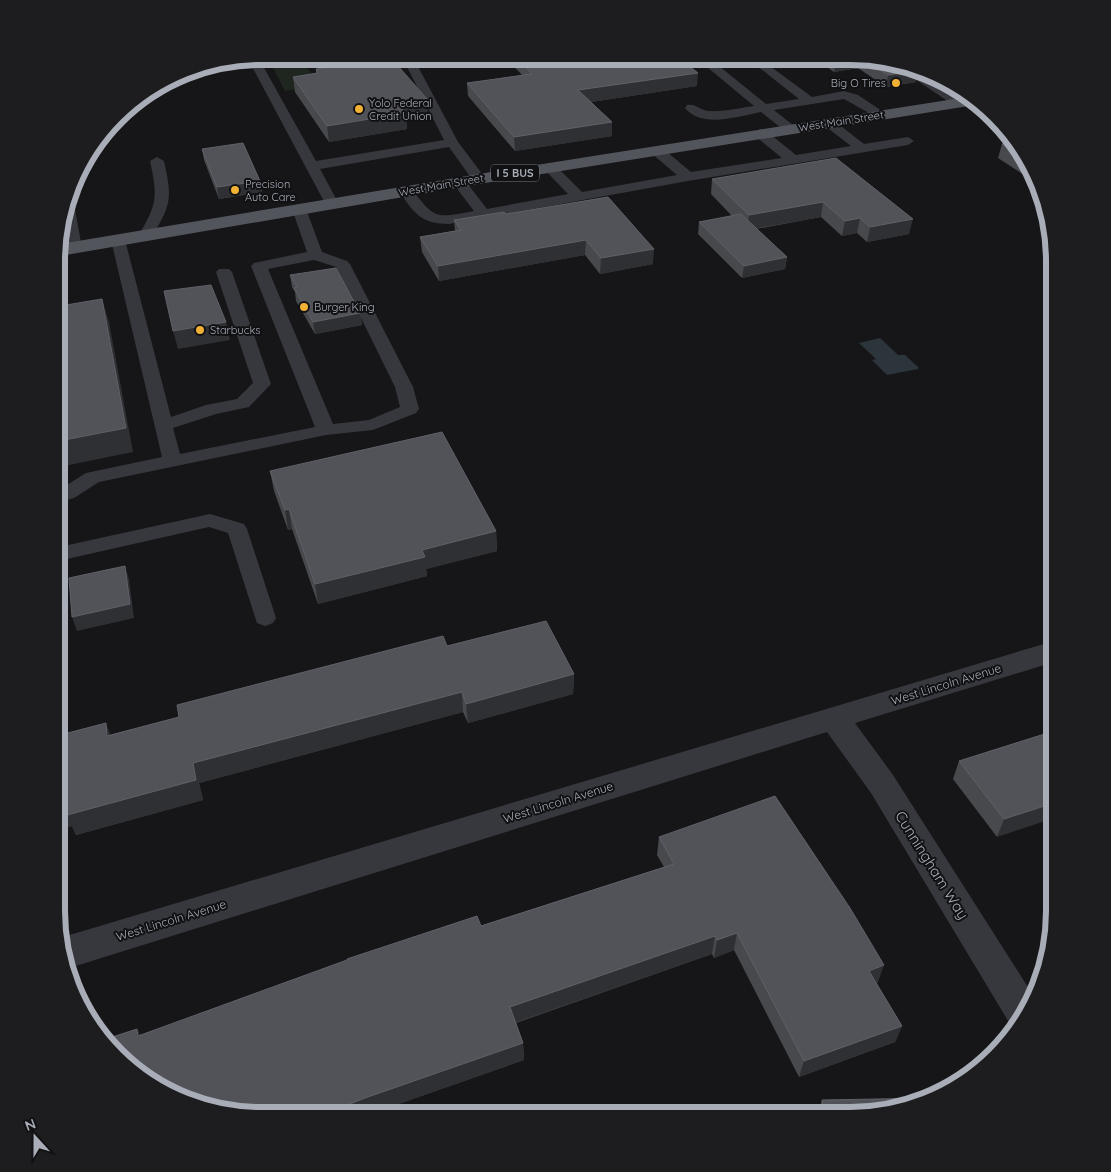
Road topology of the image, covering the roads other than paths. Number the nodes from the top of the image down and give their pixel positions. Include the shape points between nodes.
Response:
1 (257, 65) edge
2 (412, 65) edge
3 (712, 65) edge
4 (761, 65) edge
5 (931, 83) edge
6 (961, 100) edge
7 (810, 101) junction
8 (965, 102) edge
9 (691, 108) dead end
10 (764, 108) junction
11 (884, 122) junction
12 (828, 123) junction
13 (790, 128) junction
14 (760, 133) junction
15 (452, 143) junction
16 (862, 149) junction
17 (656, 150) junction
18 (793, 160) junction
19 (157, 161) dead end
20 (312, 166) junction
21 (549, 167) junction
22 (688, 177) junction
23 (479, 179) junction
24 (459, 182) junction
25 (406, 191) junction
26 (579, 197) junction
27 (332, 204) junction
28 (299, 210) junction
29 (484, 214) junction
30 (67, 236) edge
31 (145, 236) junction
32 (118, 240) junction
33 (67, 249) edge
34 (315, 255) junction
35 (224, 272) dead end
36 (164, 425) junction
37 (326, 430) junction
38 (172, 461) junction
39 (65, 494) edge
40 (65, 552) edge
41 (265, 618) dead end
42 (1046, 654) edge
43 (834, 718) junction
44 (69, 951) edge
45 (1020, 1008) edge

1 - 20 lane
2 - 15 lane
3 - 10 lane
4 - 7 lane
5 - 6 lane
7 - 10 lane
7 - 11 lane via 850,96
8 - 11 main road, West Main Street / I 5 BUS
9 - 10 lane via 710,116
10 - 13 lane
11 - 12 main road, West Main Street / I 5 BUS
11 - 16 lane via 908,141
12 - 13 main road, West Main Street / I 5 BUS
12 - 16 lane
13 - 14 main road, West Main Street / I 5 BUS
14 - 17 main road, West Main Street / I 5 BUS
14 - 18 lane
15 - 20 lane
15 - 23 lane
16 - 18 lane
17 - 21 main road, West Main Street / I 5 BUS
17 - 22 lane
18 - 22 lane
19 - 31 lane via 165,195 159,214
20 - 27 lane
21 - 23 main road, West Main Street / I 5 BUS
21 - 26 lane
22 - 26 lane
23 - 24 main road, West Main Street / I 5 BUS
24 - 25 main road, West Main Street / I 5 BUS
24 - 29 lane
25 - 27 main road, West Main Street / I 5 BUS
25 - 29 lane via 427,218
26 - 29 lane
27 - 28 main road, West Main Street / I 5 BUS
28 - 31 main road, West Main Street / I 5 BUS
28 - 34 lane
30 - 33 lane
31 - 32 main road, West Main Street / I 5 BUS
32 - 33 main road, West Main Street / I 5 BUS
32 - 36 lane
34 - 37 lane via 259,266
34 - 37 lane via 342,264 404,388 410,409 373,425
35 - 36 lane via 262,384 243,403 212,409
36 - 38 lane
37 - 38 lane
38 - 39 lane via 93,477
40 - 41 lane via 210,520 237,529
42 - 43 street, West Lincoln Avenue
43 - 44 street, West Lincoln Avenue
43 - 45 street, Cunningham Way via 882,784

